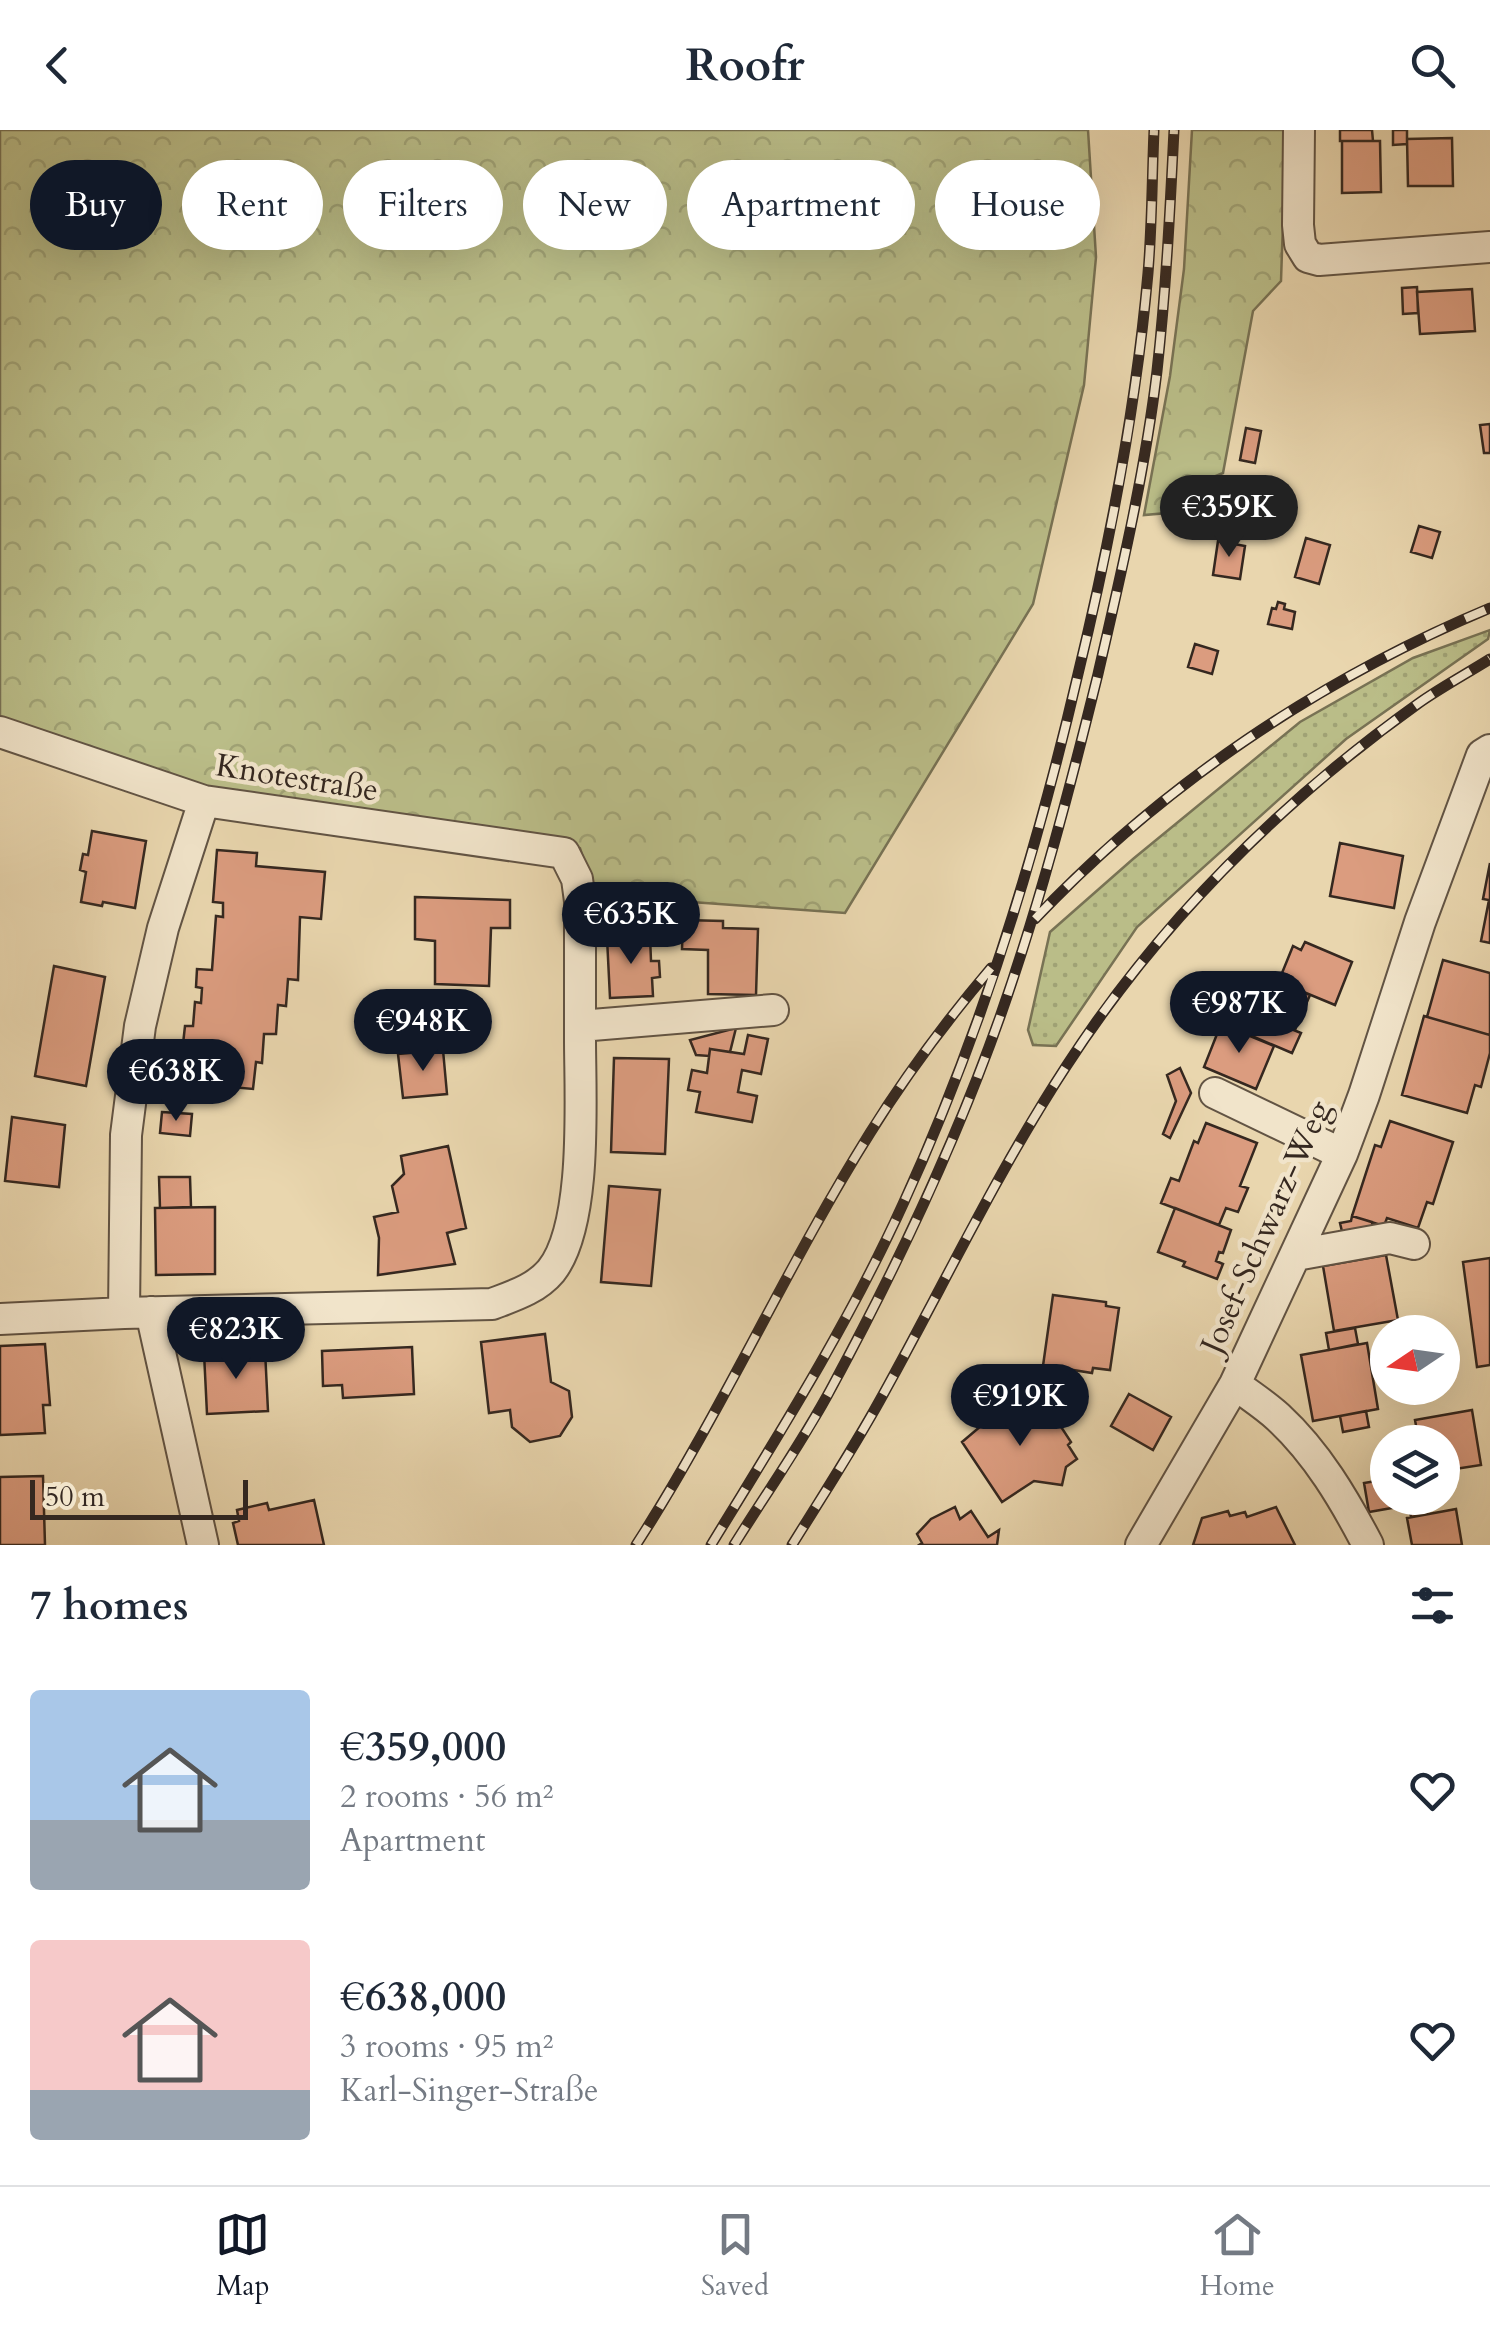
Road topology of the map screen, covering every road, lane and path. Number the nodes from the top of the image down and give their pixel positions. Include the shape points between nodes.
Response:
1 (1299, 130) edge
2 (1490, 247) edge
3 (0, 732) edge
4 (1490, 750) edge
5 (204, 801) junction
6 (773, 1010) dead end
7 (580, 1026) junction
8 (1215, 1093) dead end
9 (1342, 1154) junction
10 (1414, 1244) dead end
11 (1296, 1255) junction
12 (137, 1312) junction
13 (0, 1319) edge
14 (1234, 1384) junction
15 (203, 1545) edge
16 (1140, 1545) edge
17 (1368, 1545) edge

1 - 2 street via 1298,226 1308,257
3 - 5 street, Knotestraße
4 - 9 street, Josef-Schwarz-Weg via 1482,755 1420,922
5 - 7 street, Knotestraße via 564,854 580,901
5 - 12 street via 140,1026 126,1135
6 - 7 street
7 - 12 street via 575,1200 565,1246 550,1272 526,1292 492,1304
8 - 9 street
9 - 11 street, Josef-Schwarz-Weg
10 - 11 street via 1390,1238
11 - 14 street, Josef-Schwarz-Weg
12 - 13 street
12 - 15 street
14 - 16 street, Josef-Schwarz-Weg
14 - 17 street via 1278,1417 1323,1468

